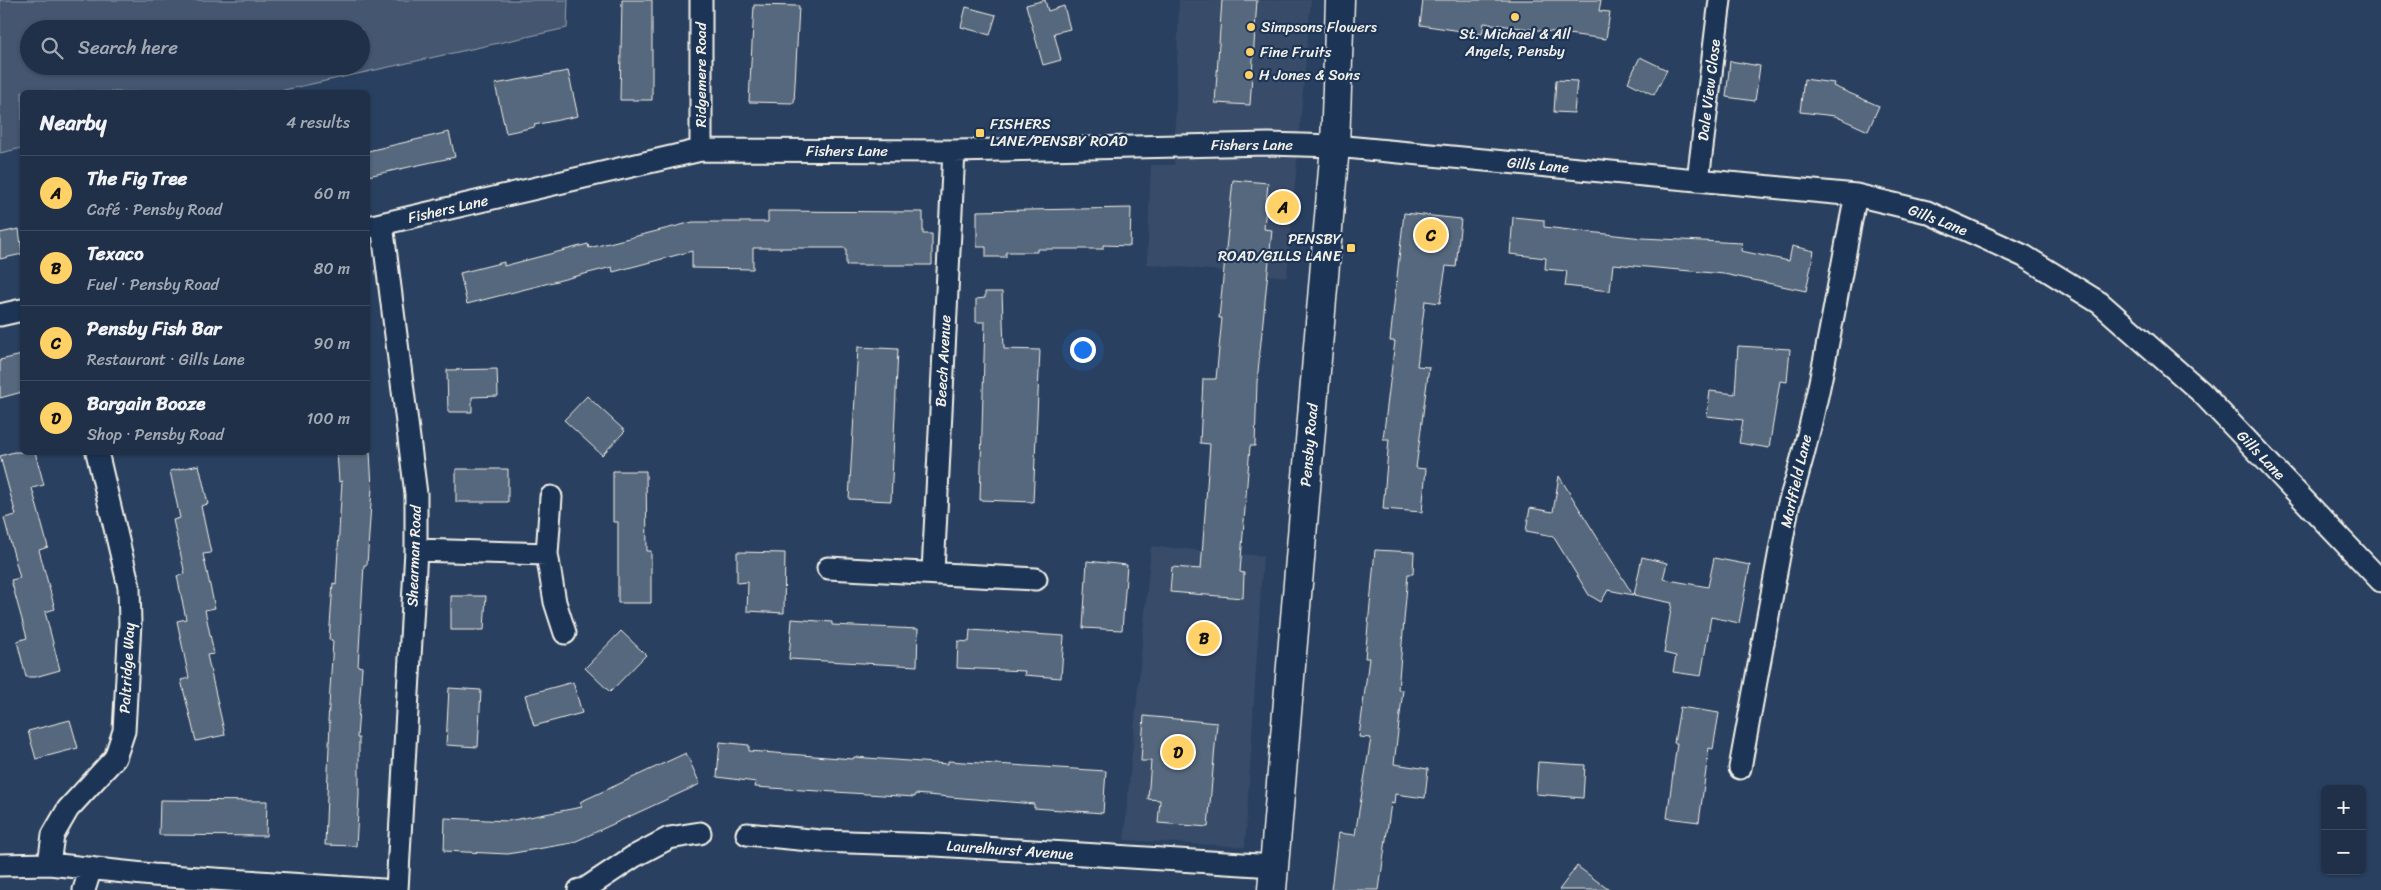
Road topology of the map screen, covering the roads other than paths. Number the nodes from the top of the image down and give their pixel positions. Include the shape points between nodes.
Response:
1 (701, 0) edge
2 (1340, 0) edge
3 (1720, 0) edge
4 (1335, 146) junction
5 (701, 150) junction
6 (954, 151) junction
7 (1698, 180) junction
8 (1856, 195) junction
9 (374, 226) edge
10 (20, 310) edge
11 (0, 315) edge
12 (98, 455) edge
13 (551, 497) dead end
14 (416, 550) junction
15 (547, 554) junction
16 (828, 568) dead end
17 (933, 572) junction
18 (1036, 579) dead end
19 (2381, 581) edge
20 (565, 633) dead end
21 (1740, 768) dead end
22 (700, 833) dead end
23 (747, 834) dead end
24 (49, 864) junction
25 (0, 865) edge
26 (91, 868) junction
27 (1273, 878) edge
28 (84, 890) edge
29 (383, 890) edge
30 (397, 890) edge
31 (579, 890) edge

1 - 5 street, Ridgemere Road
2 - 4 main road, Pensby Road
3 - 7 street, Dale View Close
4 - 6 street, Fishers Lane via 1192,145
4 - 7 street, Gills Lane
4 - 27 main road, Pensby Road
5 - 6 street, Fishers Lane
5 - 9 street, Fishers Lane
6 - 17 street, Beech Avenue
7 - 8 street, Gills Lane
8 - 19 street, Gills Lane via 1926,212 2024,256 2100,303 2200,392
8 - 21 street, Marlfield Lane via 1816,396 1788,507
9 - 14 street, Shearman Road via 416,494
10 - 11 street
12 - 24 street, Paltridge Way via 129,587 124,731 116,758 68,809 53,835
13 - 15 street
14 - 15 street
14 - 30 street, Shearman Road
15 - 20 street via 555,602
16 - 17 street
17 - 18 street
22 - 31 street via 669,838
23 - 27 street, Laurelhurst Avenue via 820,841 936,845
24 - 25 street
24 - 26 street
26 - 28 street
26 - 29 street

